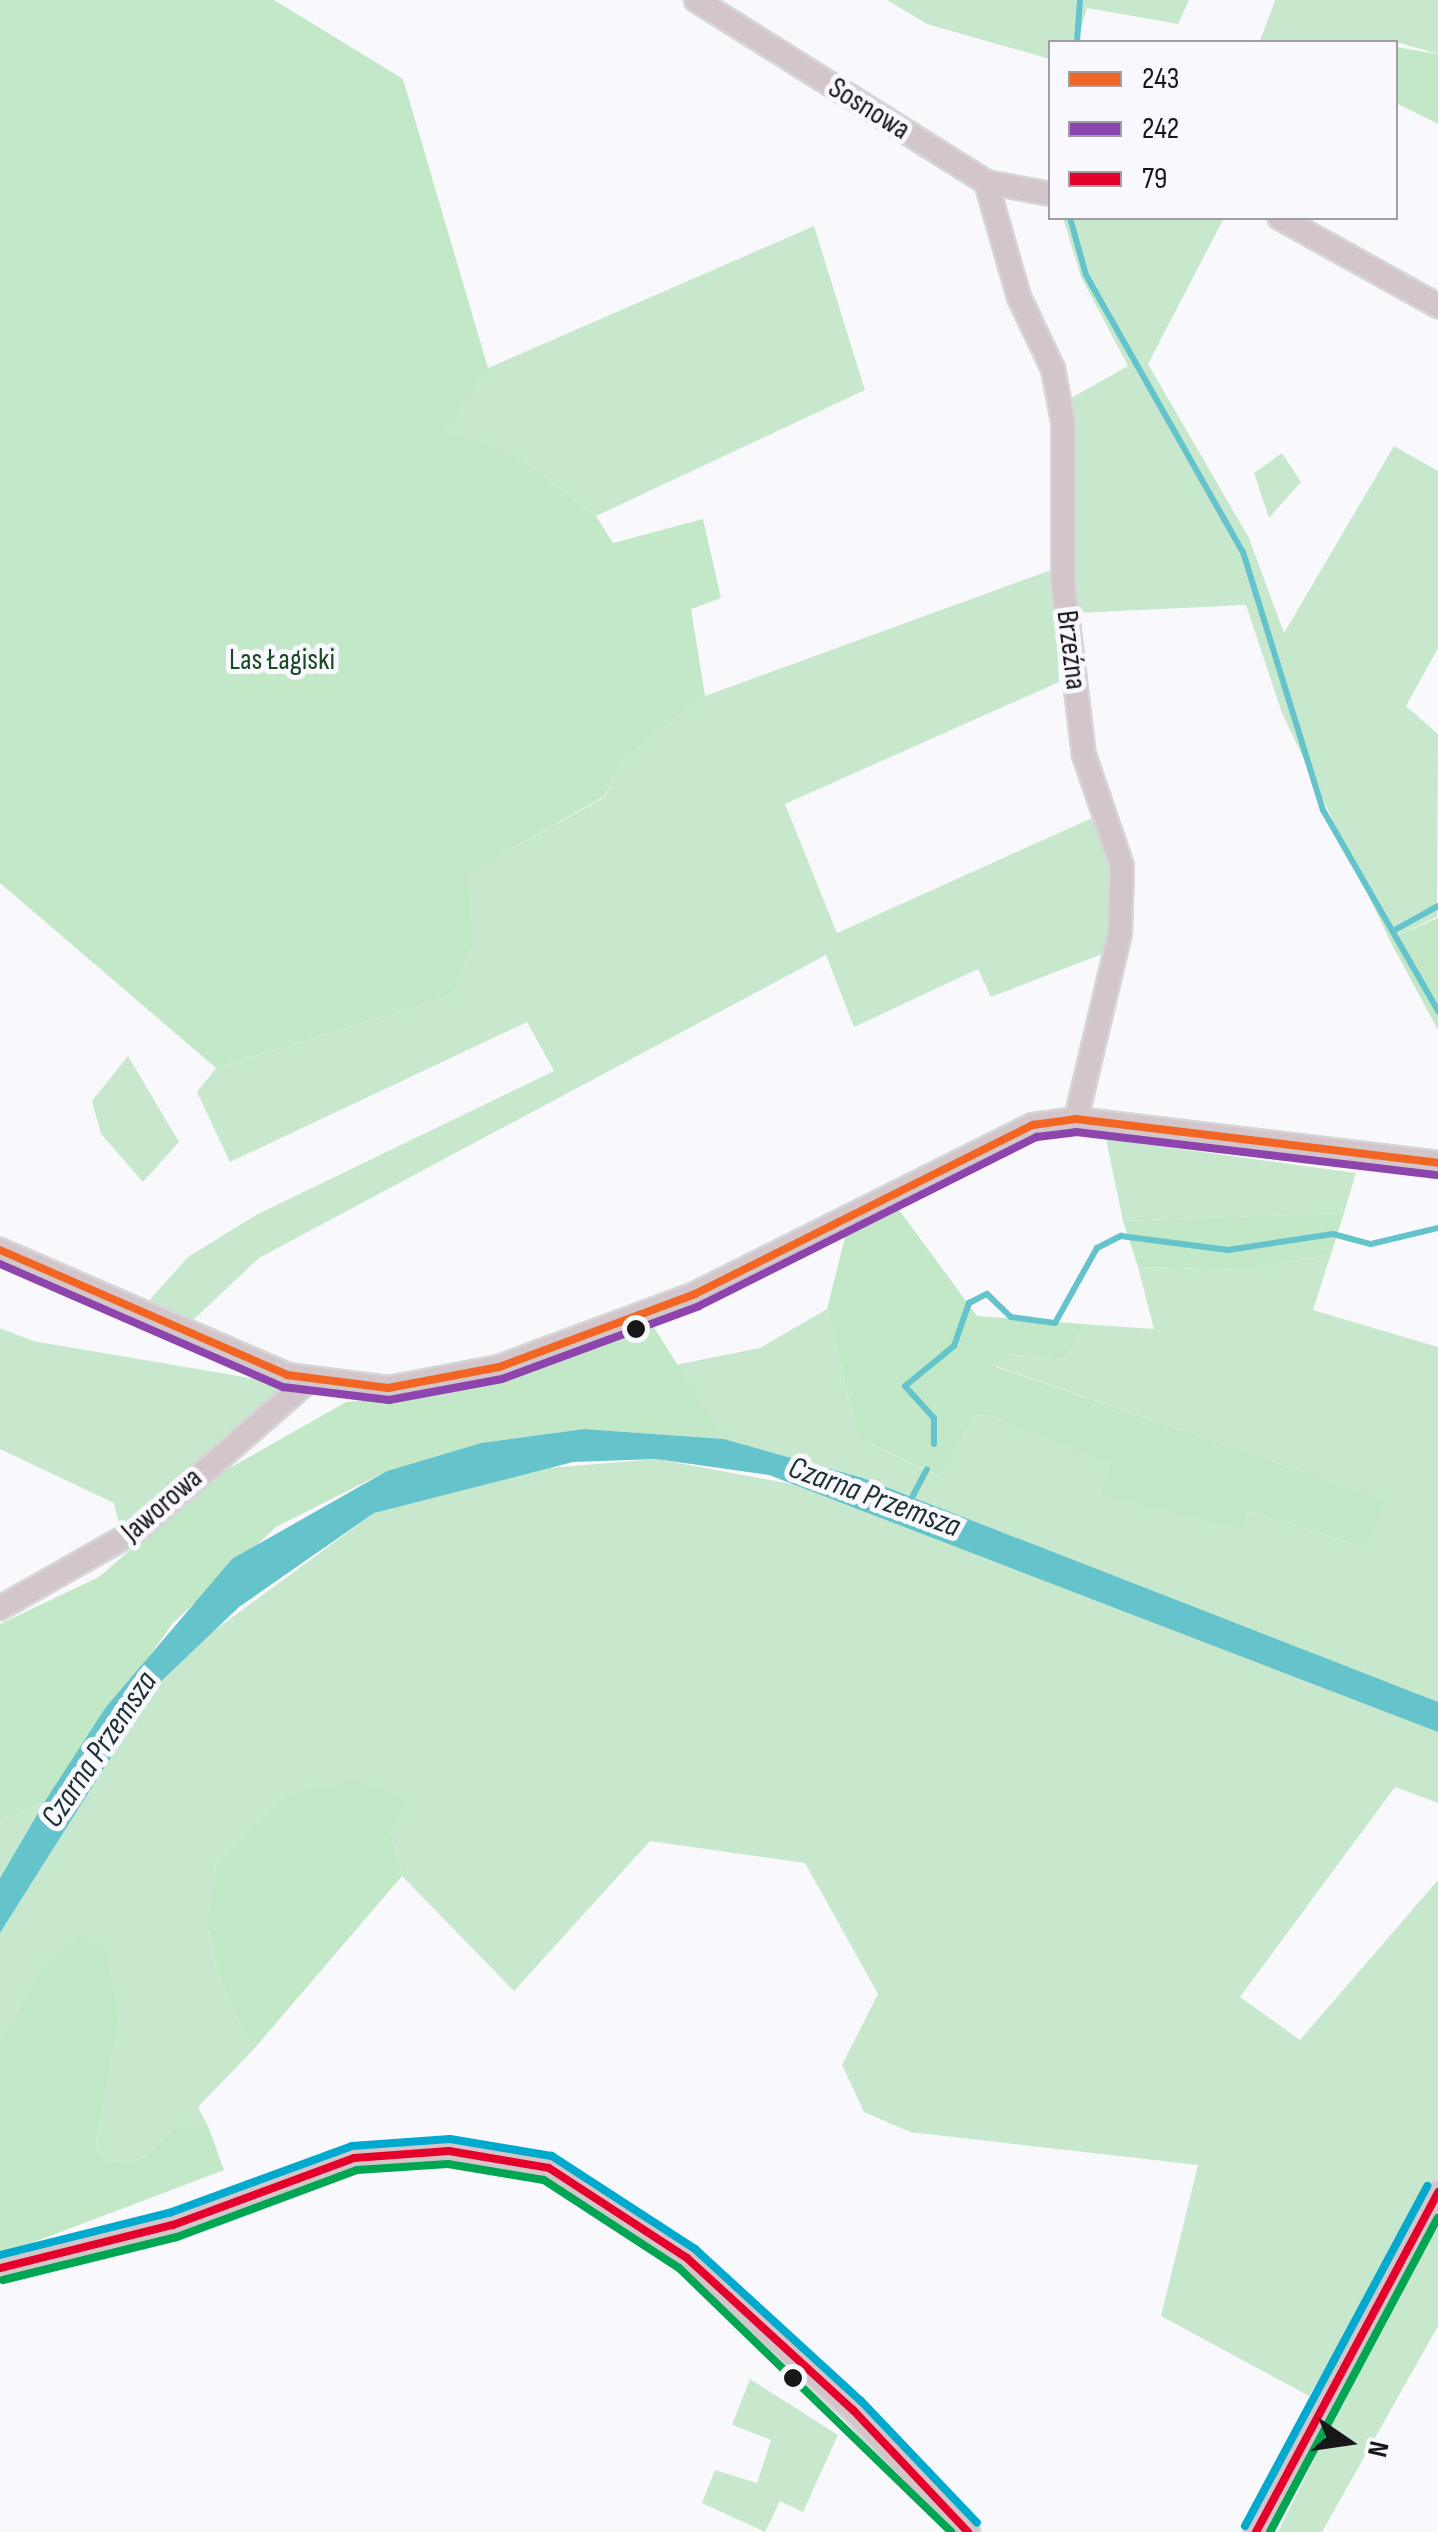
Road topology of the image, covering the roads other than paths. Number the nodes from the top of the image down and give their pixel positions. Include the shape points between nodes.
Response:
1 (696, 0) edge
2 (986, 182) junction
3 (1048, 194) edge
4 (1284, 220) edge
5 (1438, 306) edge
6 (1076, 1119) junction
7 (1438, 1163) edge
8 (0, 1250) edge
9 (308, 1381) junction
10 (0, 1608) edge
11 (1438, 2192) edge
12 (0, 2268) edge
13 (968, 2532) edge
14 (1256, 2532) edge

1 - 2 street, Sosnowa
2 - 3 street, Sosnowa
2 - 6 street, Brzeźna via 1019,297 1053,369 1062,422 1062,582 1084,755 1122,866 1120,933
4 - 5 street
6 - 7 street
6 - 9 street via 1003,1137 695,1294 528,1357 419,1385
8 - 9 street
9 - 10 street, Jaworowa via 138,1529
11 - 14 street
12 - 13 street via 174,2225 354,2158 449,2150 549,2168 687,2258 853,2410

